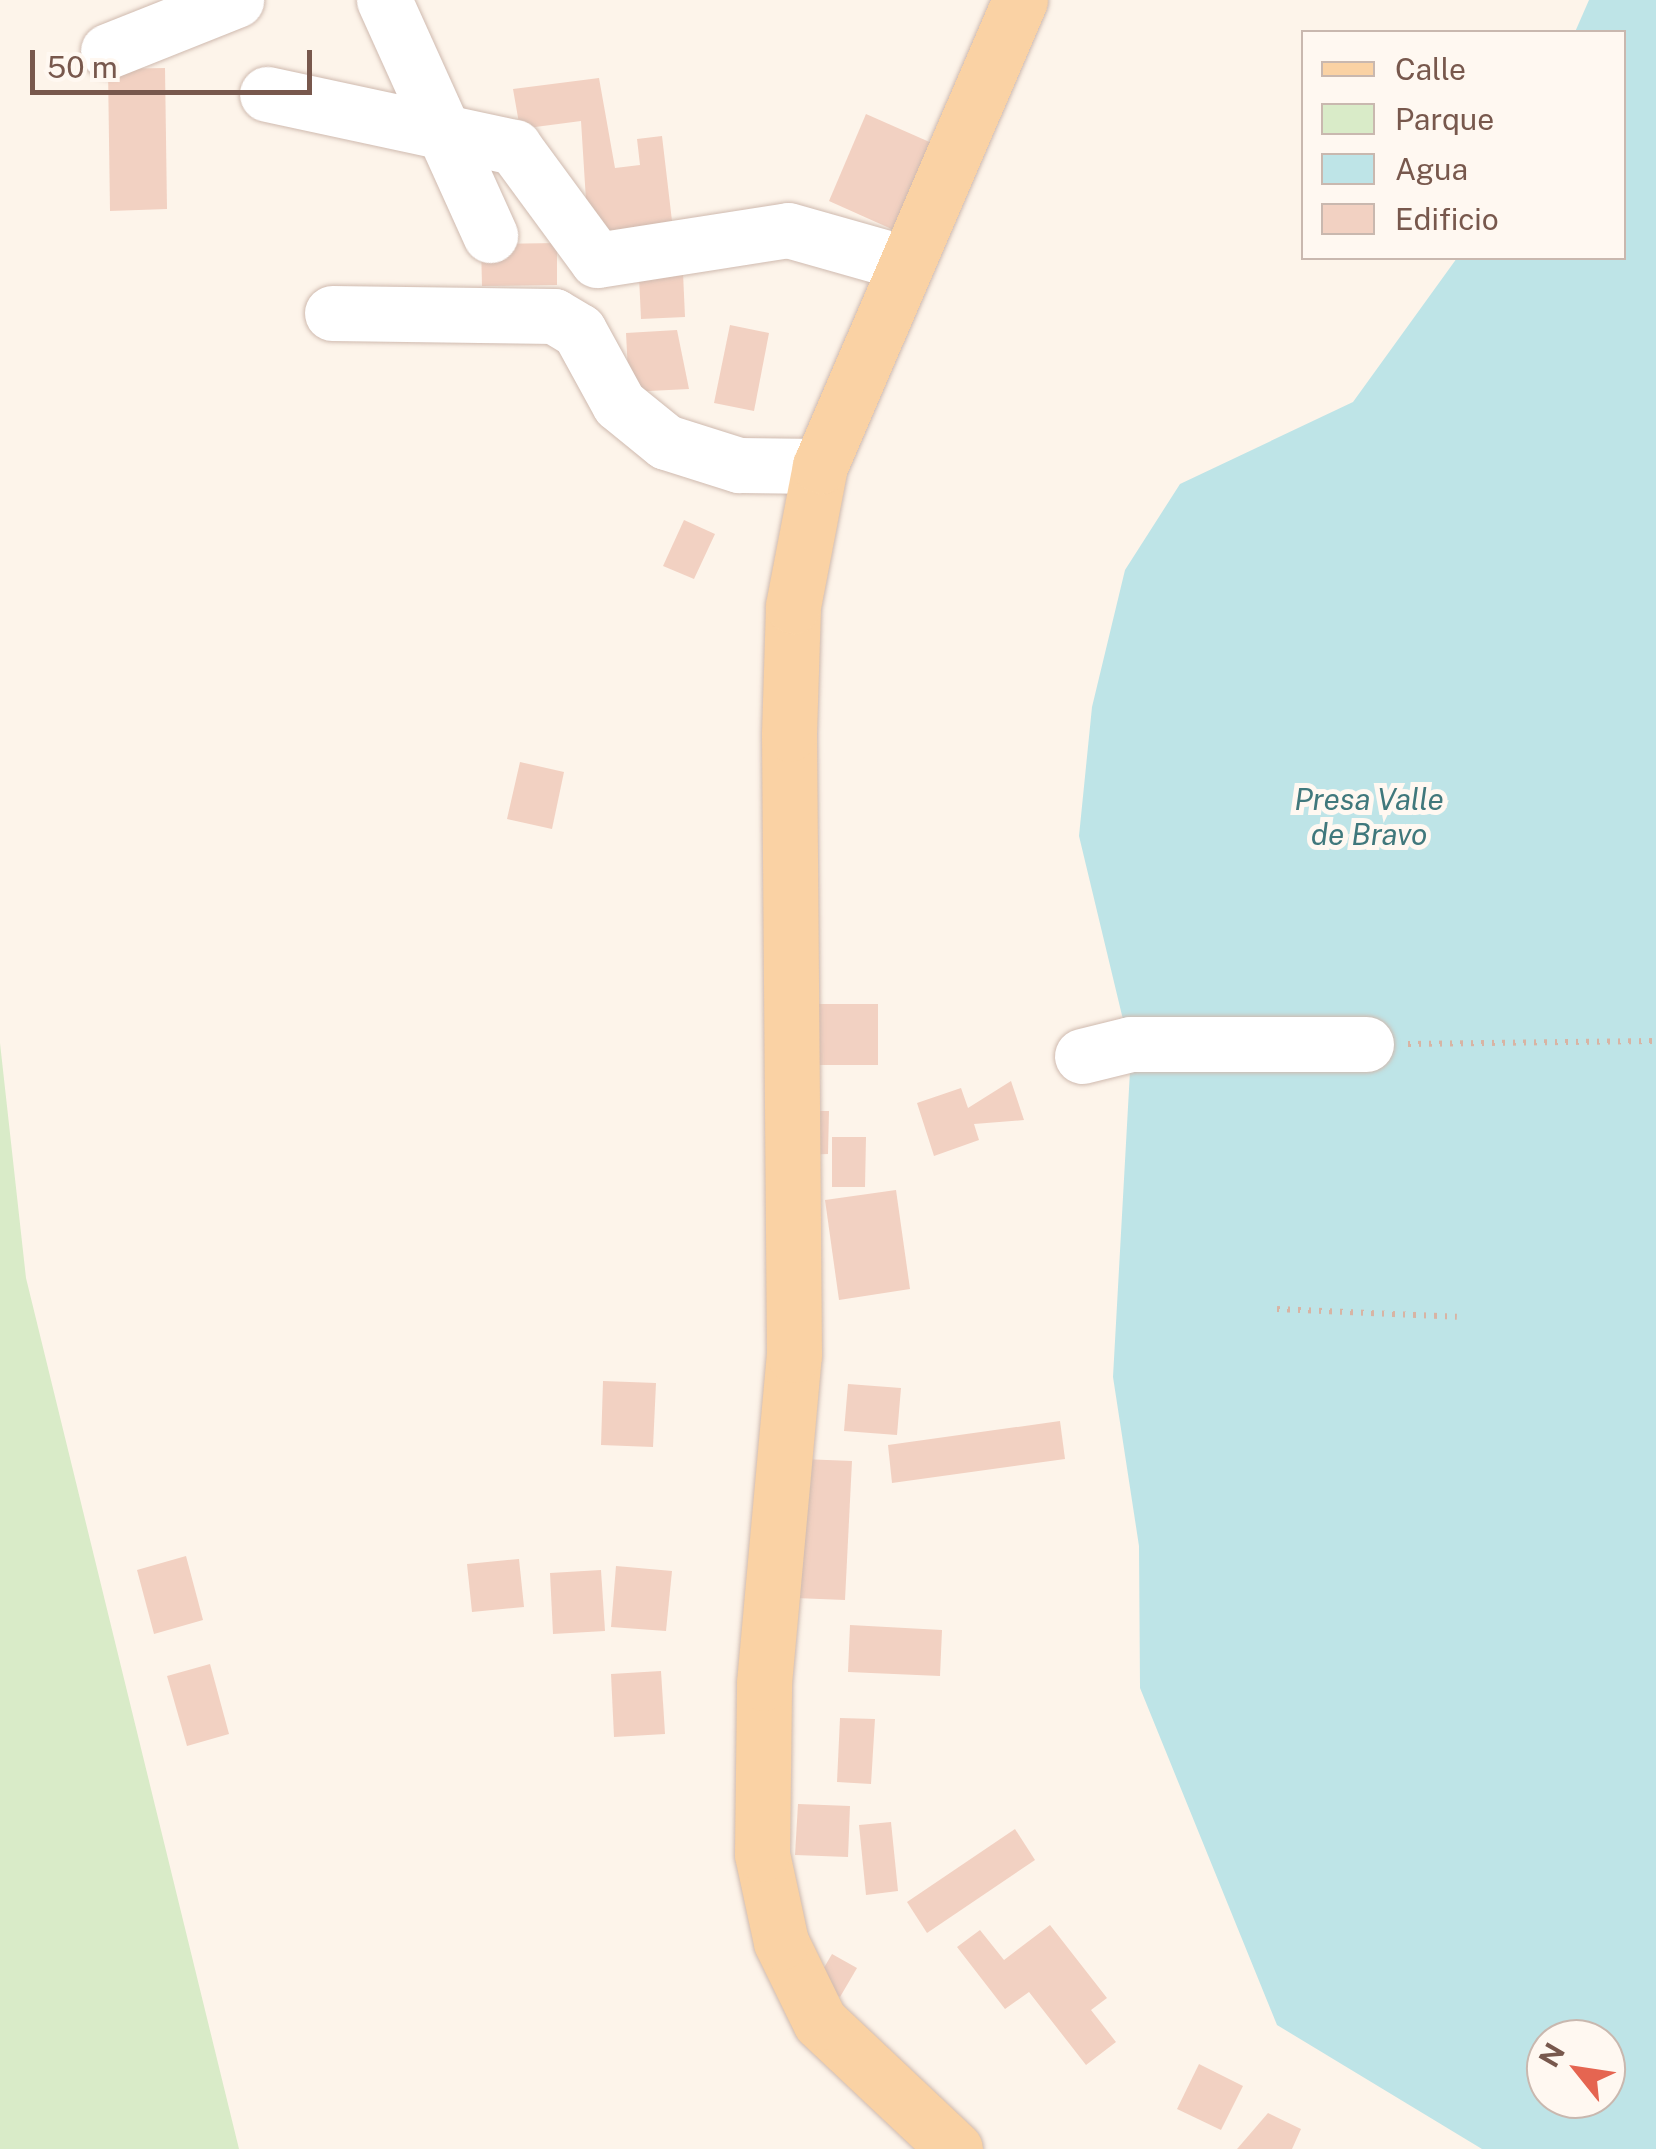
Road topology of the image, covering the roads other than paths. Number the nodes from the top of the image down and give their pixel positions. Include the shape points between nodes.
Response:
1 (236, 0) edge
2 (384, 0) edge
3 (1020, 0) edge
4 (108, 52) dead end
5 (267, 94) dead end
6 (445, 136) junction
7 (490, 235) dead end
8 (905, 263) junction
9 (332, 313) dead end
10 (820, 466) junction
11 (1366, 1044) road end
12 (1082, 1056) dead end
13 (956, 2149) edge

1 - 4 street
2 - 6 street
3 - 8 main road
5 - 6 street
6 - 7 street
6 - 8 street via 514,147 597,260 788,230
8 - 10 main road
9 - 10 street via 554,316 579,332 620,404 666,442 739,465
10 - 13 main road via 793,606 794,1355 764,1684 762,1854 781,1942 820,2022
11 - 12 street via 1130,1044

